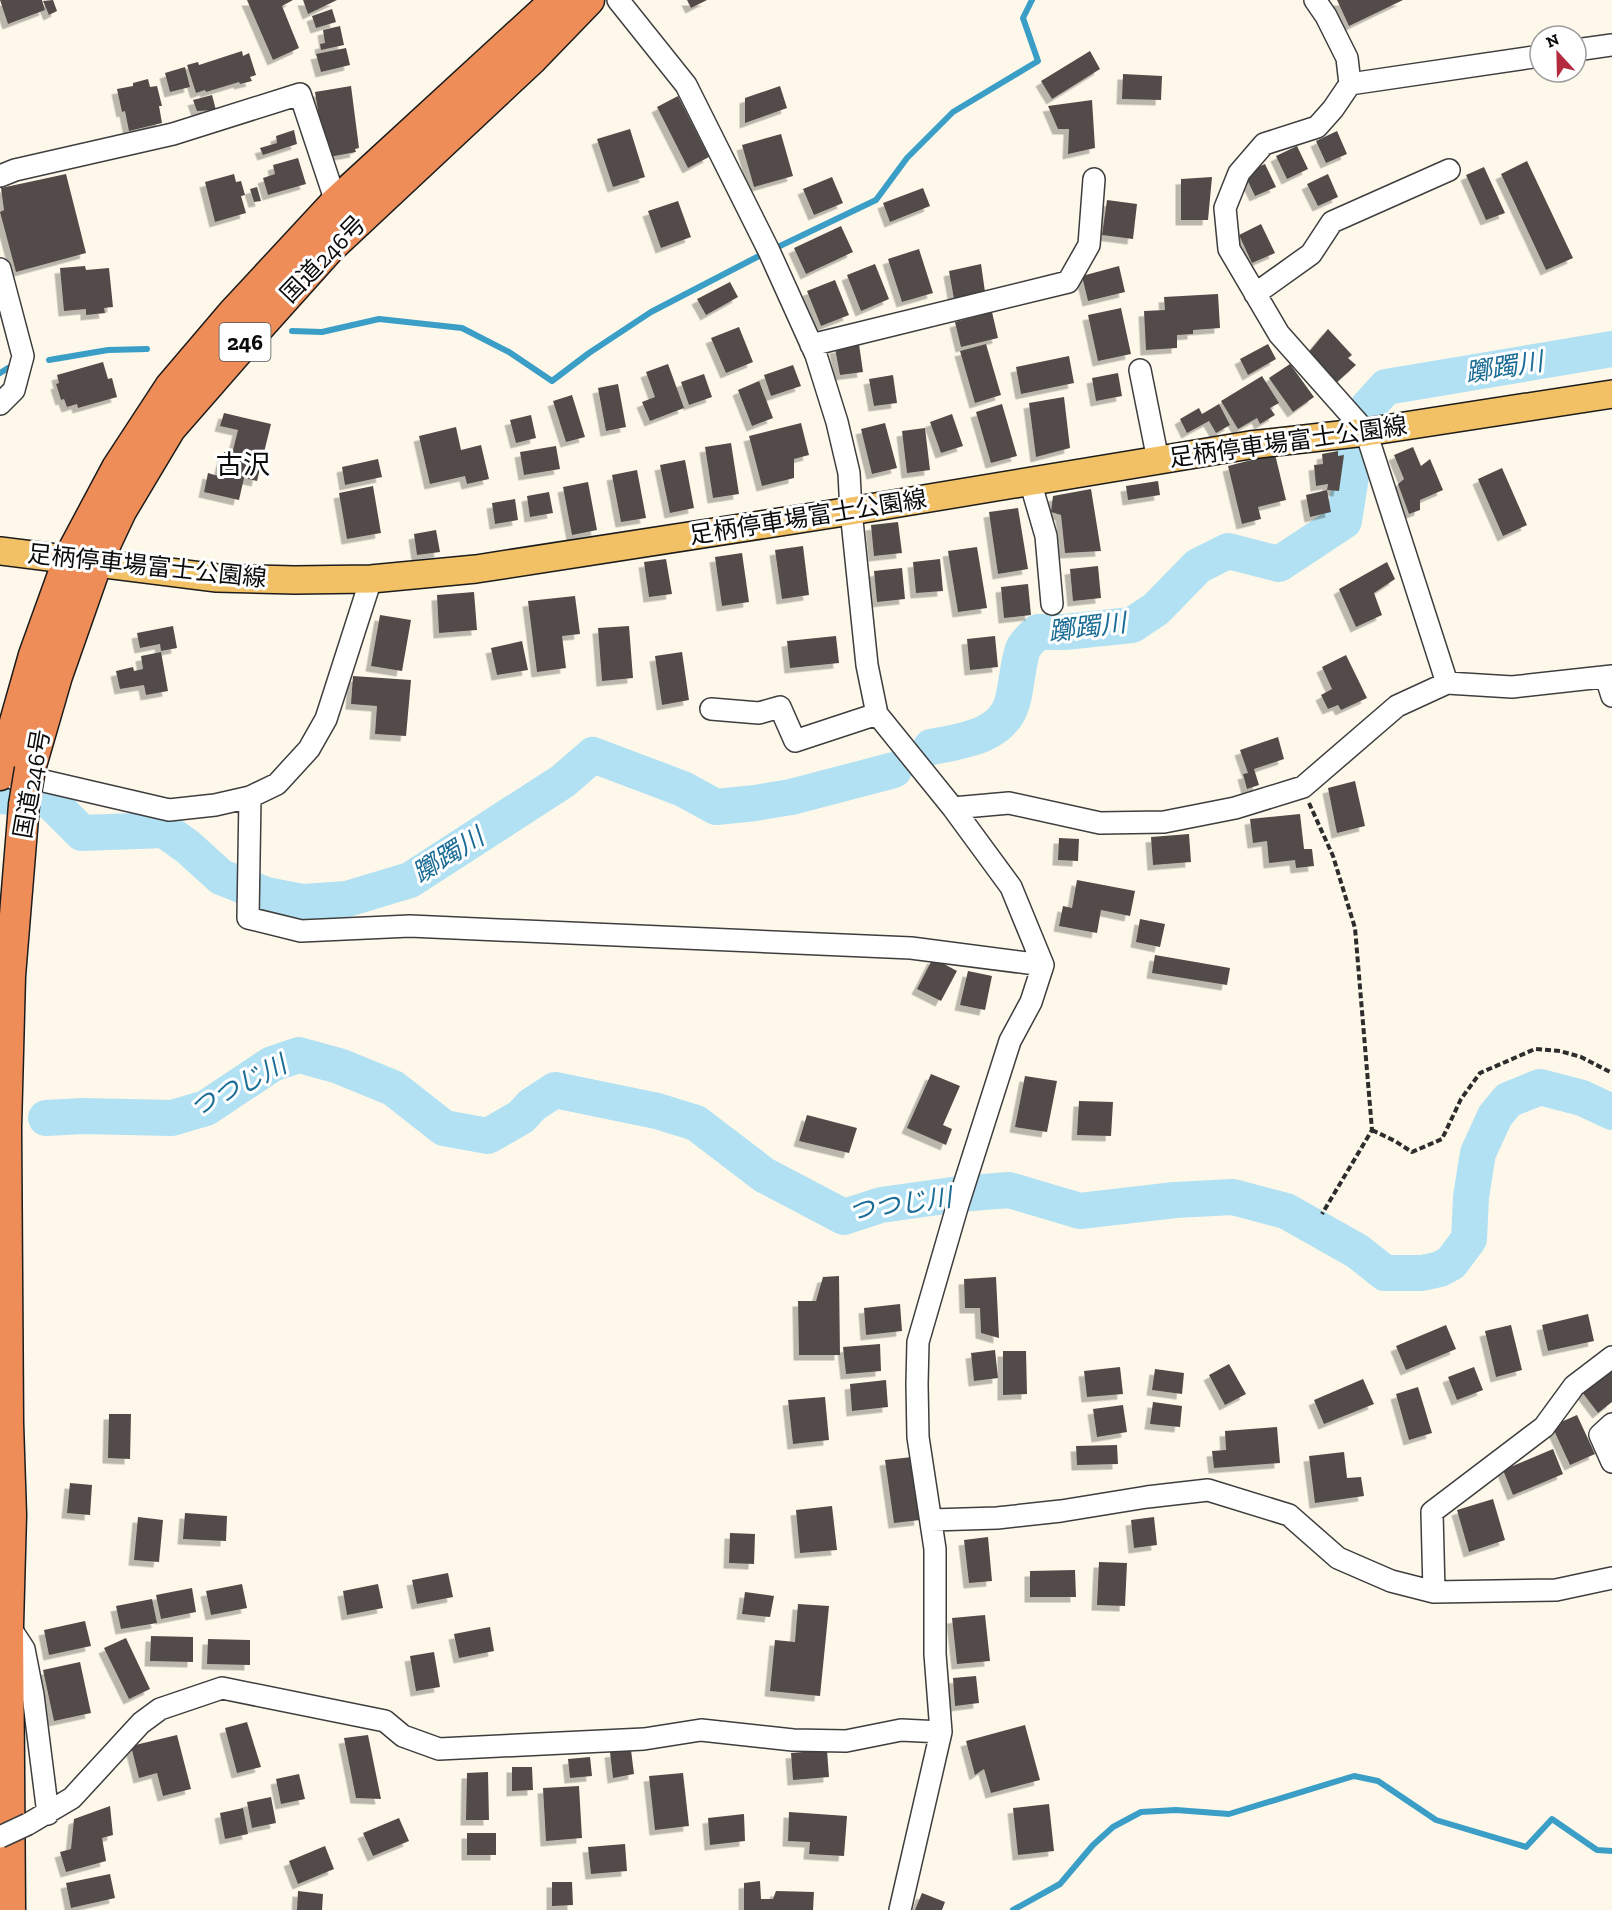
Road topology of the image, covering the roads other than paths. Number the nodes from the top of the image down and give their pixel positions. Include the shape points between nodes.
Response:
1 (556, 0) edge
2 (589, 0) edge
3 (618, 0) edge
4 (1315, 0) edge
5 (1612, 45) edge
6 (1588, 48) edge
7 (1528, 58) edge
8 (1350, 84) junction
9 (1449, 170) dead end
10 (0, 176) edge
11 (1094, 179) dead end
12 (336, 202) junction
13 (0, 269) edge
14 (1256, 294) junction
15 (810, 345) junction
16 (1140, 370) dead end
17 (1612, 394) edge
18 (0, 405) edge
19 (1366, 432) junction
20 (1158, 460) junction
21 (1030, 481) junction
22 (851, 511) junction
23 (0, 550) edge
24 (83, 560) junction
25 (371, 579) junction
26 (1052, 604) dead end
27 (1446, 683) junction
28 (1610, 683) edge
29 (711, 709) dead end
30 (883, 721) junction
31 (8, 773) edge
32 (250, 797) junction
33 (953, 808) junction
34 (1043, 965) junction
35 (1612, 1357) edge
36 (1612, 1424) edge
37 (1612, 1462) edge
38 (932, 1520) junction
39 (1612, 1578) edge
40 (1434, 1592) junction
41 (8, 1625) junction
42 (941, 1732) junction
43 (48, 1814) junction
44 (0, 1837) edge
45 (10, 1910) edge
46 (900, 1910) edge

1 - 12 highway, 国道246号 / 246
2 - 24 highway, 国道246号 / 246 via 531,60 330,248 252,334 170,429 121,511
3 - 15 street via 686,85 763,238
4 - 8 street via 1347,58
5 - 6 street
7 - 8 street
8 - 14 street via 1317,127 1264,144 1239,173 1225,208 1229,249
9 - 14 street via 1332,222 1311,254
10 - 12 street via 173,134 300,94
11 - 15 street via 1089,245 1068,282
12 - 24 highway, 国道246号 / 246 via 170,387 117,468
13 - 18 street via 23,356 14,390
14 - 19 street via 1279,334
15 - 22 street via 837,422 849,473
16 - 20 street
17 - 19 main road, 足柄停車場富士公園線
19 - 20 main road, 足柄停車場富士公園線
19 - 27 street
20 - 21 main road, 足柄停車場富士公園線
21 - 22 main road, 足柄停車場富士公園線
21 - 26 street via 1046,536
22 - 25 main road, 足柄停車場富士公園線 via 476,569
22 - 30 street via 867,665
23 - 24 main road, 足柄停車場富士公園線
24 - 25 main road, 足柄停車場富士公園線 via 217,578
24 - 31 highway, 国道246号 / 246 via 57,676
25 - 32 street via 326,719 309,749 277,784
27 - 28 street via 1512,687
27 - 33 street via 1397,706 1303,787 1235,808 1164,822 1100,823 1009,803
29 - 30 street via 759,713 780,707 795,741
30 - 33 street
31 - 32 street via 169,810
31 - 41 highway, 国道246号 / 246, bridge via 24,806 10,976 6,1127 11,1515
32 - 34 street via 248,918 301,931 410,926 910,948
33 - 34 street via 1011,887
34 - 38 street via 1031,1002 1010,1041 918,1342 918,1437
35 - 40 street via 1574,1386 1544,1427 1432,1512
36 - 37 street via 1600,1435
38 - 40 street via 1050,1513 1208,1490 1289,1515 1338,1558 1391,1581
38 - 42 street
39 - 40 street via 1556,1590
41 - 43 street via 24,1649
41 - 45 highway, 国道246号 / 246
42 - 43 street via 901,1730 846,1741 700,1730 644,1739 440,1749 403,1736 385,1721 222,1688 160,1709 72,1798
42 - 46 street
43 - 44 street, bridge

